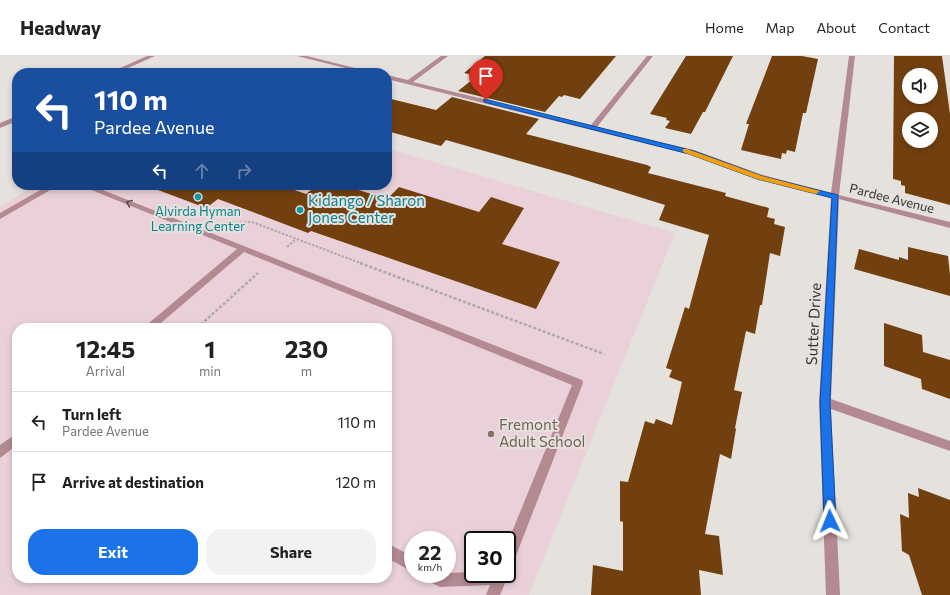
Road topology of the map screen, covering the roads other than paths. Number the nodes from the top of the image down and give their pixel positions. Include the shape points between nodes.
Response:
1 (152, 56) edge
2 (300, 56) edge
3 (445, 56) edge
4 (650, 56) edge
5 (852, 56) edge
6 (124, 68) edge
7 (351, 68) edge
8 (392, 78) edge
9 (409, 82) junction
10 (12, 120) edge
11 (0, 126) edge
12 (593, 127) junction
13 (46, 190) edge
14 (96, 190) edge
15 (835, 196) junction
16 (0, 216) edge
17 (950, 225) edge
18 (243, 248) junction
19 (154, 323) edge
20 (825, 402) junction
21 (12, 442) edge
22 (950, 446) edge
23 (0, 452) edge
24 (516, 538) edge
25 (392, 553) edge
26 (404, 560) edge
27 (498, 583) edge
28 (493, 595) edge
29 (833, 595) edge

1 - 6 street
2 - 7 street
3 - 9 street
4 - 12 street
5 - 15 street, Sutter Drive
8 - 9 street, Pardee Avenue
9 - 12 street, Pardee Avenue
10 - 11 street
12 - 15 street, Pardee Avenue via 691,152 760,177
13 - 16 street
18 -> 14 street
15 - 17 street, Pardee Avenue
15 - 20 street, Sutter Drive
18 - 19 street
18 - 24 street via 578,383
20 - 22 street
20 - 29 street, Sutter Drive
21 - 23 street
25 - 26 street
27 - 28 street

